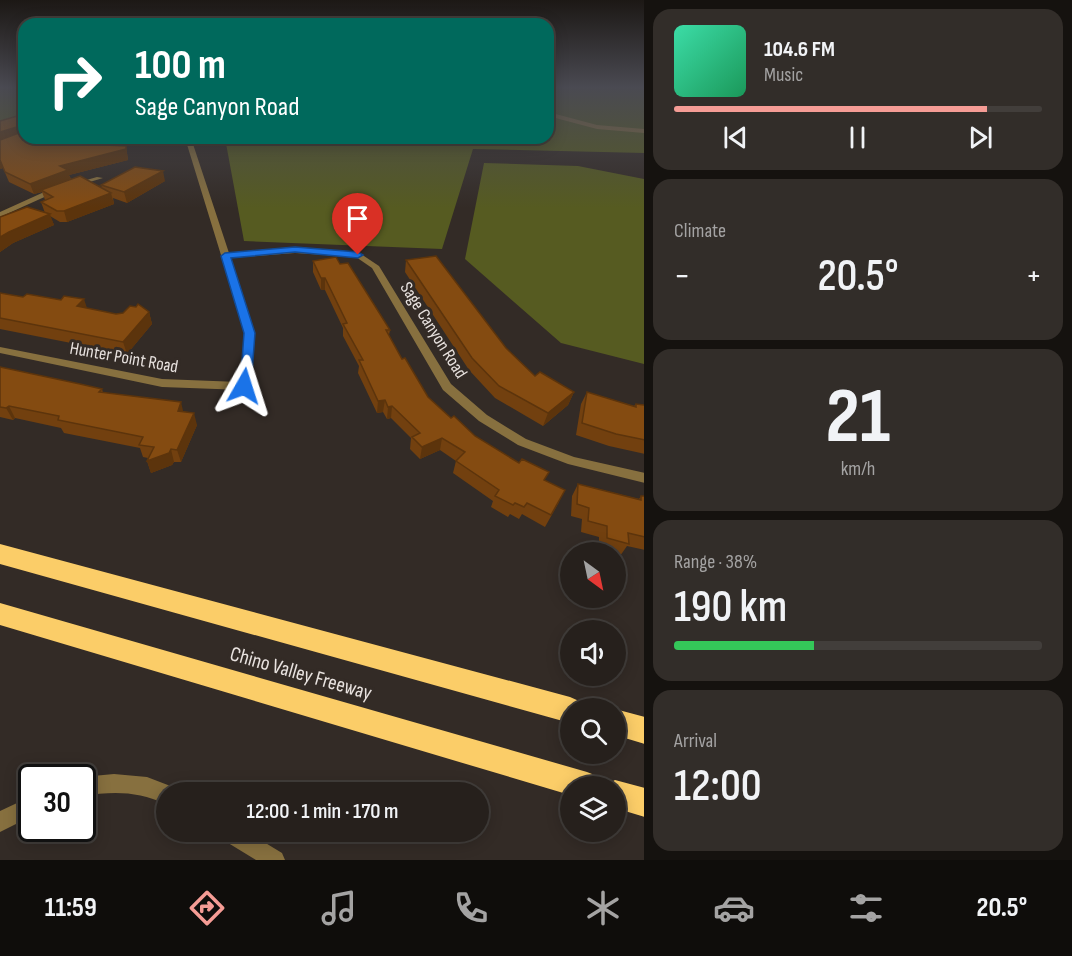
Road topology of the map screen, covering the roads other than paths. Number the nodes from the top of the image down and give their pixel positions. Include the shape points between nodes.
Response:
1 (611, 128) edge
2 (644, 131) edge
3 (190, 144) edge
4 (99, 178) dead end
5 (0, 215) edge
6 (225, 256) junction
7 (0, 350) edge
8 (644, 478) edge
9 (0, 554) edge
10 (0, 614) edge
11 (560, 707) edge
12 (626, 725) edge
13 (644, 730) edge
14 (560, 778) edge
15 (96, 784) edge
16 (156, 788) edge
17 (626, 797) edge
18 (644, 803) edge
19 (18, 812) edge
20 (0, 822) edge
21 (245, 842) edge
22 (275, 860) edge

1 - 2 street
3 - 6 street
4 - 5 street via 64,187
6 - 7 street, Hunter Point Road via 250,333 244,386 162,383
6 - 8 street, Sage Canyon Road via 295,250 358,255 375,266 447,387 483,418 522,442 572,461
9 - 11 highway, Chino Valley Freeway
10 - 14 highway, Chino Valley Freeway
12 - 13 highway
15 - 16 street
17 - 18 highway
19 - 20 street
21 - 22 street

